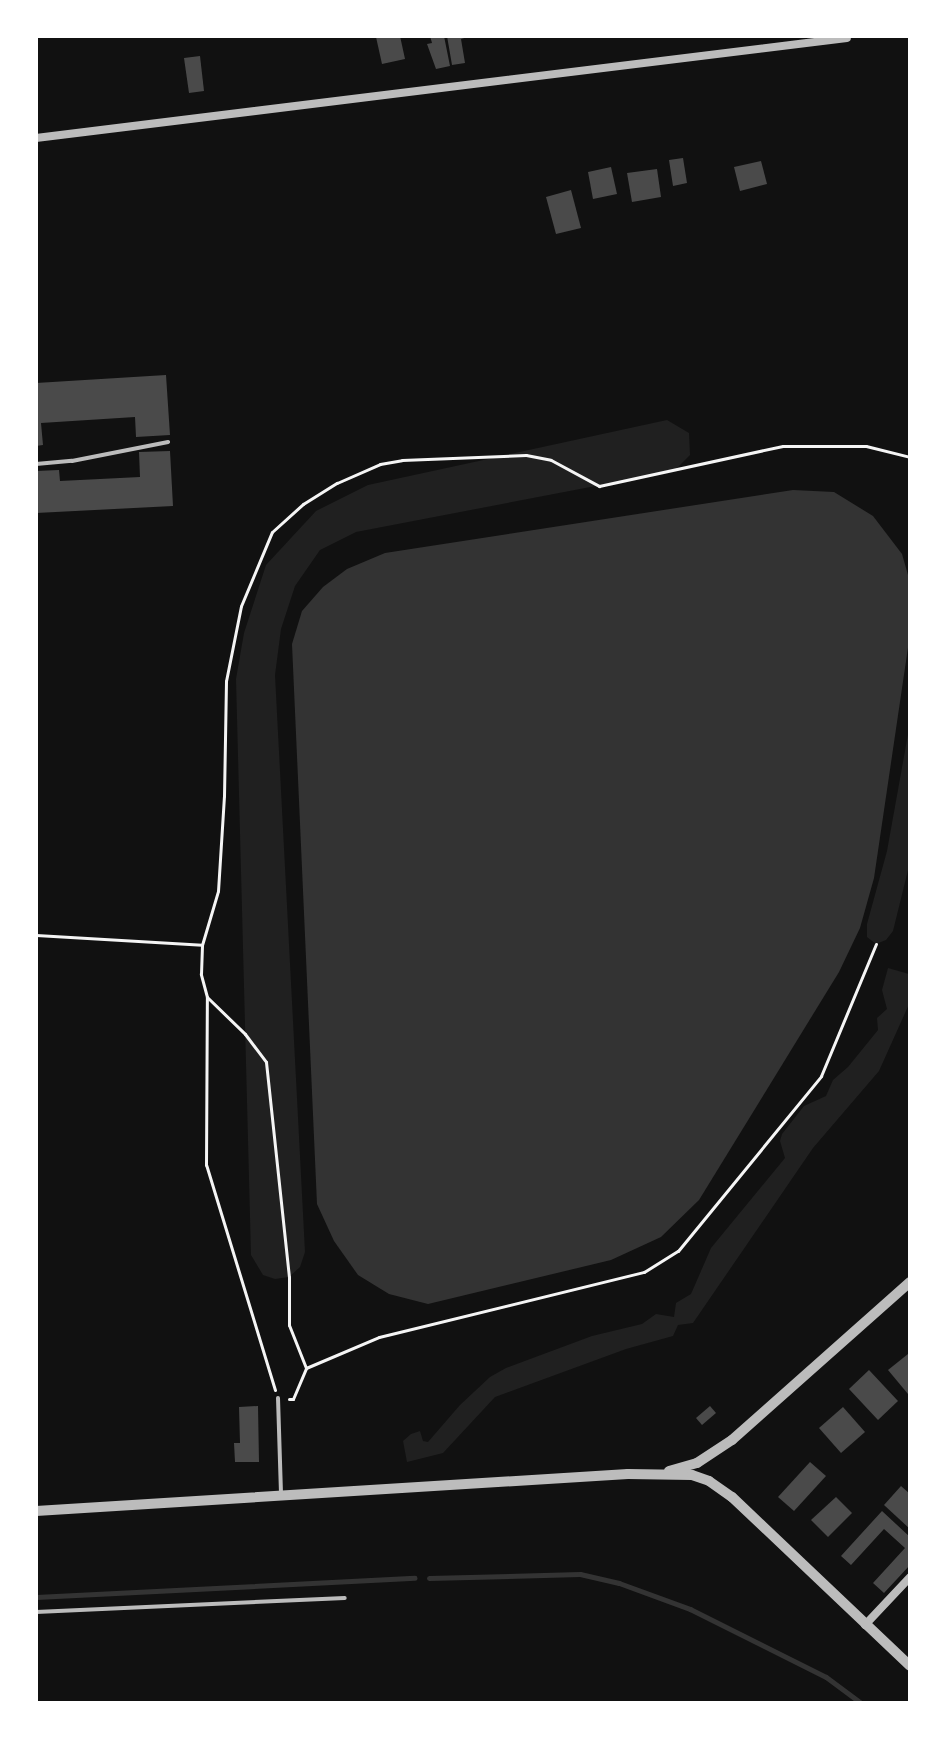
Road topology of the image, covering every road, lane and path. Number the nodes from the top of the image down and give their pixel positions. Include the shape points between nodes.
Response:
1 (847, 38) dead end
2 (36, 138) edge
3 (168, 442) dead end
4 (910, 457) edge
5 (36, 464) edge
6 (36, 935) edge
7 (876, 944) dead end
8 (202, 945) junction
9 (207, 997) junction
10 (910, 1282) edge
11 (306, 1368) junction
12 (278, 1398) junction
13 (663, 1473) junction
14 (281, 1494) junction
15 (36, 1511) edge
16 (910, 1577) edge
17 (345, 1598) dead end
18 (36, 1612) edge
19 (865, 1625) junction
20 (910, 1666) edge

1 - 2 street
3 - 5 lane
4 - 8 path via 866,446 783,446 599,486 551,460 526,455 402,460 380,464 303,504 272,532 241,606 226,681 217,899
6 - 8 path
7 - 11 path via 821,1076 690,1239 666,1261 644,1272 379,1337
8 - 9 path
9 - 11 path via 266,1062 289,1277 289,1325
9 - 12 path via 206,1165
10 - 13 street via 732,1440 697,1463
11 - 12 path via 293,1399
12 - 14 lane
13 - 14 street
13 - 19 street via 701,1478 719,1487
14 - 15 street
16 - 19 street
17 - 18 lane
19 - 20 street

